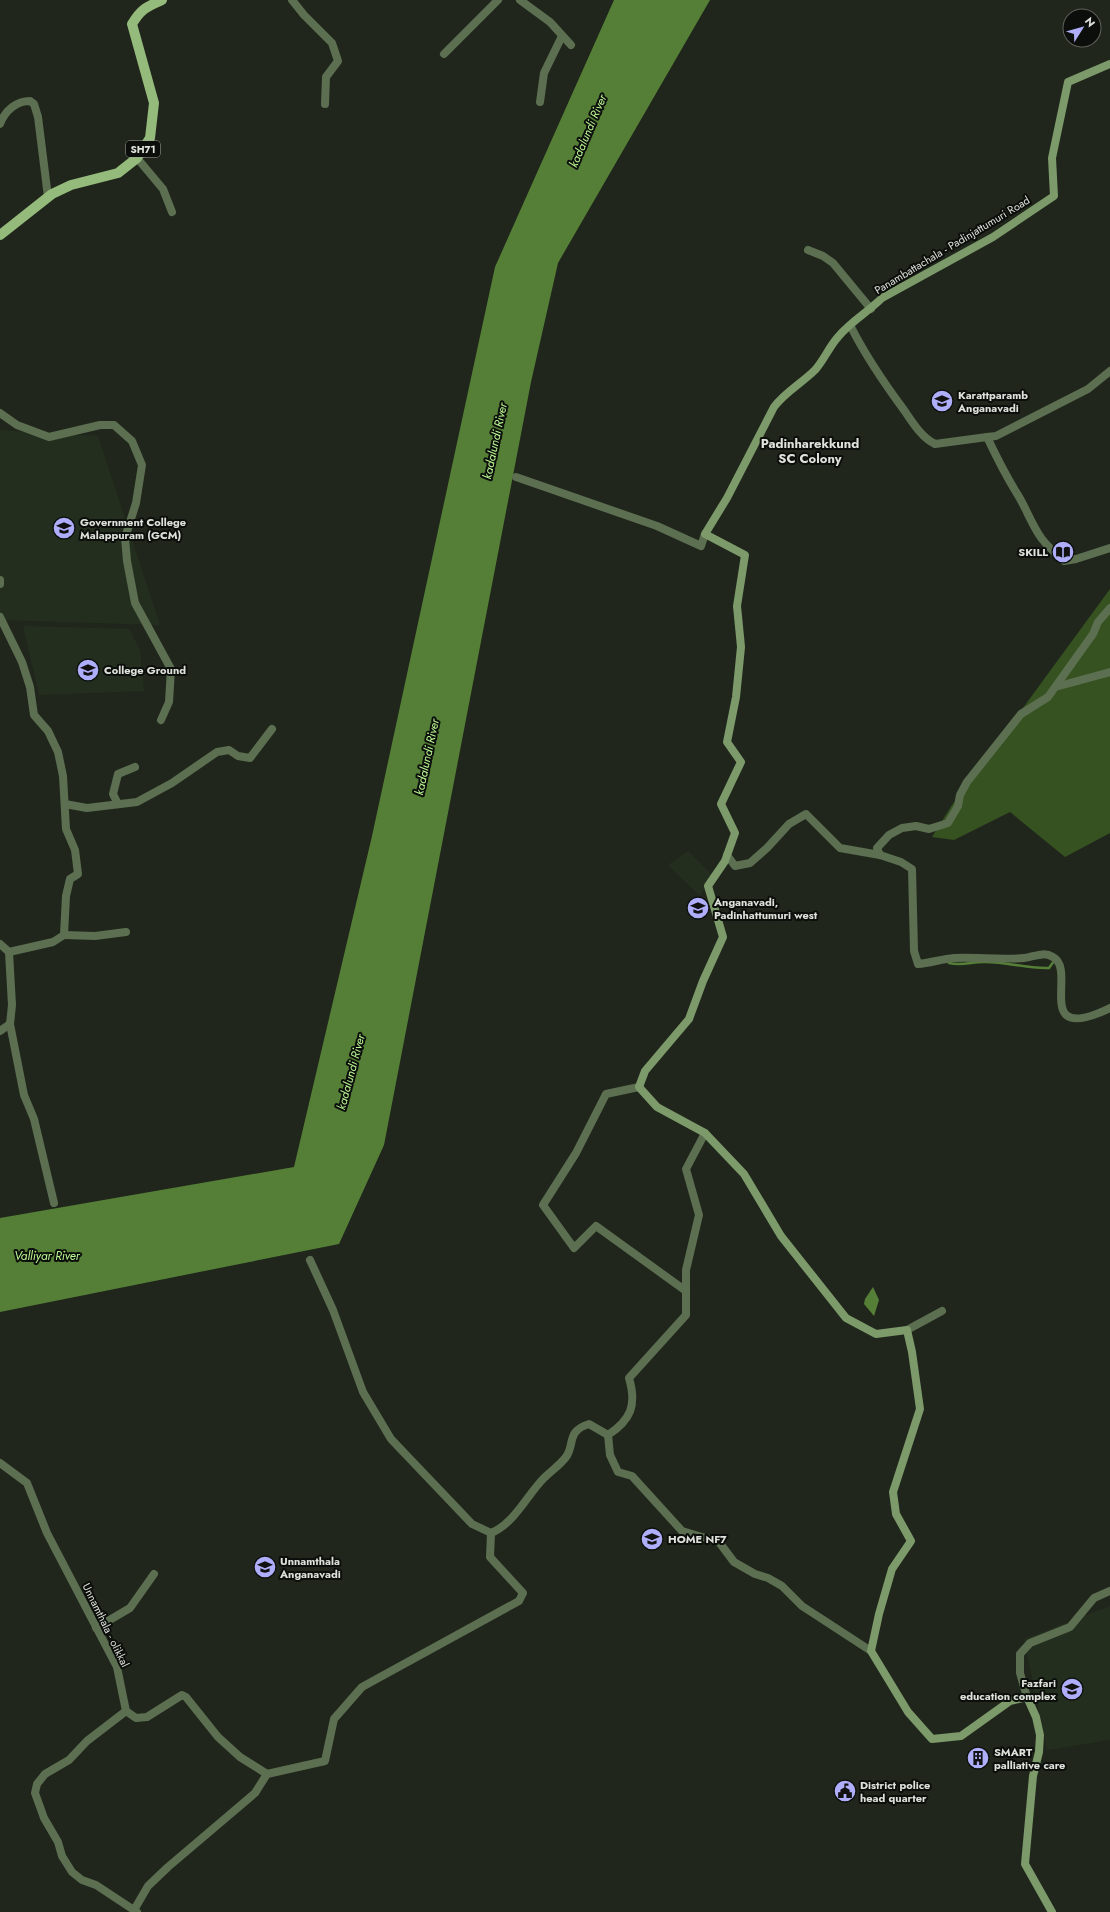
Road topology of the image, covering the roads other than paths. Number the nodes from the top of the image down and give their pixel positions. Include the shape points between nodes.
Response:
1 (162, 0) edge
2 (292, 0) edge
3 (498, 0) edge
4 (520, 0) edge
5 (562, 36) junction
6 (571, 45) dead end
7 (444, 54) dead end
8 (1110, 64) edge
9 (540, 102) dead end
10 (325, 104) dead end
11 (0, 124) edge
12 (137, 158) junction
13 (48, 197) junction
14 (172, 212) dead end
15 (0, 235) edge
16 (808, 250) dead end
17 (871, 309) junction
18 (850, 325) junction
19 (1110, 370) edge
20 (0, 413) edge
21 (987, 437) junction
22 (516, 478) dead end
23 (705, 534) junction
24 (1110, 548) edge
25 (0, 580) edge
26 (0, 584) edge
27 (1110, 608) edge
28 (0, 617) edge
29 (1110, 672) edge
30 (1060, 682) junction
31 (161, 720) dead end
32 (272, 729) dead end
33 (136, 767) dead end
34 (65, 804) junction
35 (118, 804) junction
36 (727, 855) junction
37 (880, 855) junction
38 (126, 932) dead end
39 (64, 935) junction
40 (0, 944) edge
41 (9, 952) junction
42 (1110, 1008) edge
43 (10, 1024) junction
44 (0, 1032) edge
45 (639, 1087) junction
46 (705, 1133) junction
47 (54, 1203) dead end
48 (310, 1260) dead end
49 (686, 1291) junction
50 (942, 1311) dead end
51 (907, 1330) junction
52 (608, 1435) junction
53 (0, 1462) edge
54 (491, 1533) junction
55 (154, 1574) dead end
56 (1110, 1591) edge
57 (96, 1628) junction
58 (871, 1651) junction
59 (1027, 1697) junction
60 (126, 1711) junction
61 (268, 1774) junction
62 (135, 1911) edge
63 (1052, 1912) edge

1 - 12 main road, SH71 via 146,6 132,24 154,103 150,138
2 - 10 street via 332,43 338,61 326,77
3 - 7 street
4 - 5 street via 538,12
5 - 6 street
5 - 9 street via 544,73
8 - 17 main road, Panambattachala - Padinjattumuri Road via 1068,82 1052,158 1054,196 992,237 882,298
11 - 13 street via 15,104 30,100 34,104 38,117
12 - 13 main road, SH71 via 118,173 71,185
12 - 14 street via 164,189
13 - 15 main road, SH71
16 - 17 street via 833,263
17 - 18 main road, Panambattachala - Padinjattumuri Road
18 - 21 street via 885,384 931,442 935,444
18 - 23 main road, Panambattachala - Padinjattumuri Road via 838,336 816,369 781,396
19 - 21 street via 1088,389 996,436
20 - 31 street via 17,425 49,437 100,425 114,425 132,441 142,465 136,503 125,538 127,561 135,603 171,669 170,702
21 - 24 street via 1033,524 1054,552 1064,561
22 - 23 street via 657,526 701,546
23 - 36 main road via 745,555 737,606 741,647 737,690 726,742 741,762 721,804 735,832
25 - 26 street
27 - 30 street via 1098,622 1093,634
28 - 34 street via 22,662 30,687 34,715 48,731 58,752
29 - 30 street via 1059,686
30 - 37 street via 1048,697 1021,714 1008,729 967,782 948,823 929,829 916,826 902,828 889,835 877,848
32 - 35 street via 250,758 238,756 229,750 217,752 157,792 137,802
33 - 35 street via 118,774 113,794
34 - 35 street via 86,808
34 - 39 street via 66,829 75,850 78,874 70,879 66,896
36 - 37 street via 735,866 750,863 789,824 806,814 840,848
36 - 45 main road via 708,886 723,937 689,1019 645,1071
37 - 42 street via 901,862 912,869 914,951 918,964 955,958 1026,958 1041,954 1049,955 1055,957 1061,966 1061,996 1065,1013 1070,1018 1084,1019
38 - 39 street via 95,936
39 - 41 street via 53,942
40 - 41 street
41 - 43 street via 12,998
43 - 44 street
43 - 47 street via 24,1095 34,1119
45 - 46 main road via 658,1107
45 - 49 street via 606,1094 576,1153 543,1205 574,1248 596,1226
46 - 49 street via 686,1169 699,1215 686,1270
46 - 51 main road via 744,1174 781,1236 846,1318 876,1334
48 - 54 street via 333,1310 363,1392 391,1439 472,1524
49 - 52 street via 686,1315 628,1378 633,1393 631,1412 620,1427
50 - 51 street
51 - 58 main road via 920,1409 893,1492 896,1514 911,1541 892,1569
52 - 54 street via 589,1424 582,1426 572,1438 567,1456 543,1479 502,1529
52 - 58 street via 610,1455 618,1472 632,1476 682,1531 719,1542 734,1562 782,1586 802,1606
53 - 57 street, Unnamthala - olikkal via 28,1483 47,1533
54 - 61 street via 490,1557 523,1593 519,1601 362,1687 334,1718 325,1761
55 - 57 street via 130,1608
56 - 59 street via 1094,1598 1070,1627 1030,1643 1020,1654 1020,1673
57 - 60 street, Unnamthala - olikkal via 117,1667
58 - 59 main road via 908,1712 932,1739 961,1736 1010,1701
59 - 63 main road via 1036,1717 1040,1735 1025,1864
60 - 61 street via 136,1718 147,1716 182,1695 218,1737 240,1757
60 - 62 street via 87,1741 69,1760 45,1774 37,1784 35,1793 44,1818 72,1872
61 - 62 street via 255,1793 148,1886

